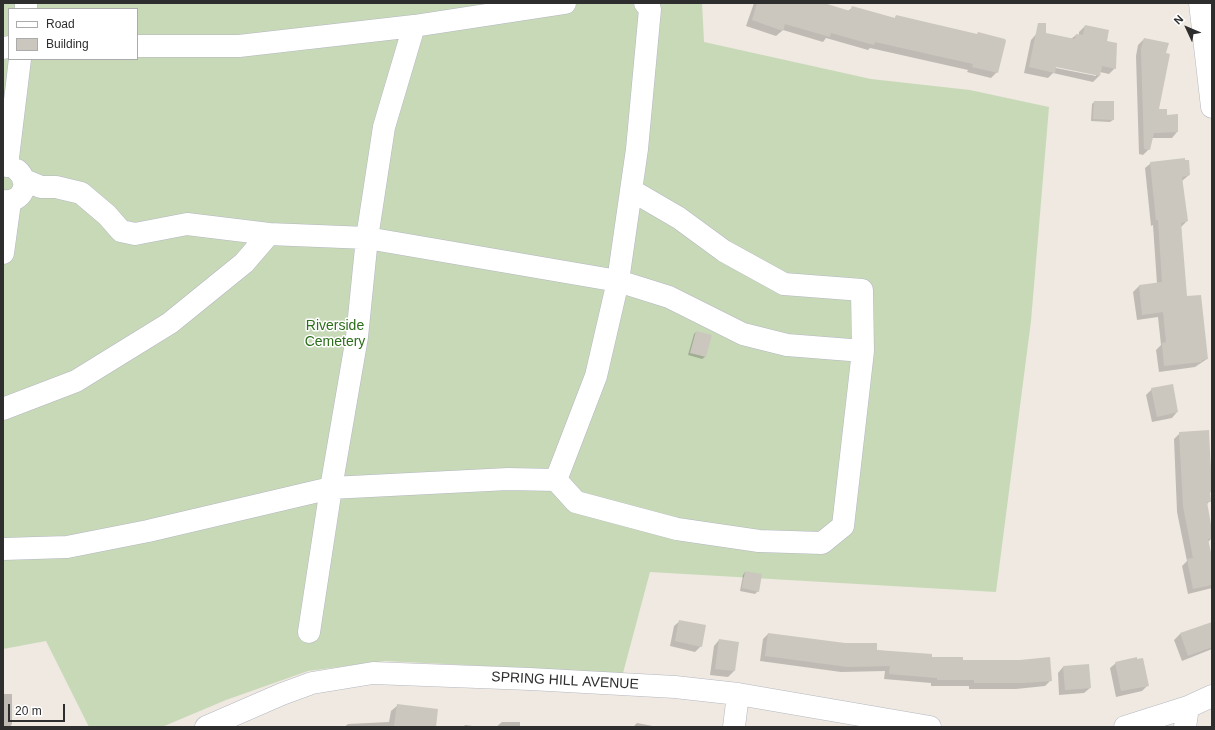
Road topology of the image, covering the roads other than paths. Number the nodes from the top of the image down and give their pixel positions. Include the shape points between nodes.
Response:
1 (564, 3) edge
2 (645, 3) edge
3 (1200, 3) edge
4 (414, 26) junction
5 (138, 46) edge
6 (20, 60) edge
7 (1212, 107) edge
8 (5, 166) edge
9 (24, 180) junction
10 (631, 190) junction
11 (6, 202) edge
12 (269, 234) junction
13 (367, 238) junction
14 (3, 254) edge
15 (618, 281) junction
16 (862, 351) junction
17 (3, 409) edge
18 (556, 480) junction
19 (331, 488) junction
20 (3, 549) edge
21 (309, 632) dead end
22 (738, 694) junction
23 (1212, 696) edge
24 (1186, 717) edge
25 (245, 718) edge
26 (206, 727) edge
27 (734, 727) edge
28 (930, 727) edge
29 (1125, 727) edge

1 - 4 street
2 - 10 street via 650,9
3 - 7 street
4 - 5 street via 239,46
4 - 13 street via 384,127
6 - 8 street
8 - 9 street via 18,170
9 - 11 street via 20,197
9 - 12 street via 41,187 56,187 81,193 121,231 135,234 187,224
10 - 15 street
10 - 16 street via 679,218 724,251 784,284 862,290
11 - 14 street
12 - 13 street
12 - 17 street via 244,263 170,323 76,381
13 - 15 street
13 - 19 street via 357,337
15 - 16 street via 668,298 743,334 787,345
15 - 18 street via 596,376
16 - 18 street via 843,526 822,543 759,541 677,529 576,502
18 - 19 street via 508,479
19 - 20 street via 148,531 66,547
19 - 21 street
22 - 25 street, SPRING HILL AVENUE via 667,686 373,673 312,683
22 - 27 street
22 - 28 street, SPRING HILL AVENUE
23 - 24 street
24 - 29 street
25 - 26 street, SPRING HILL AVENUE

